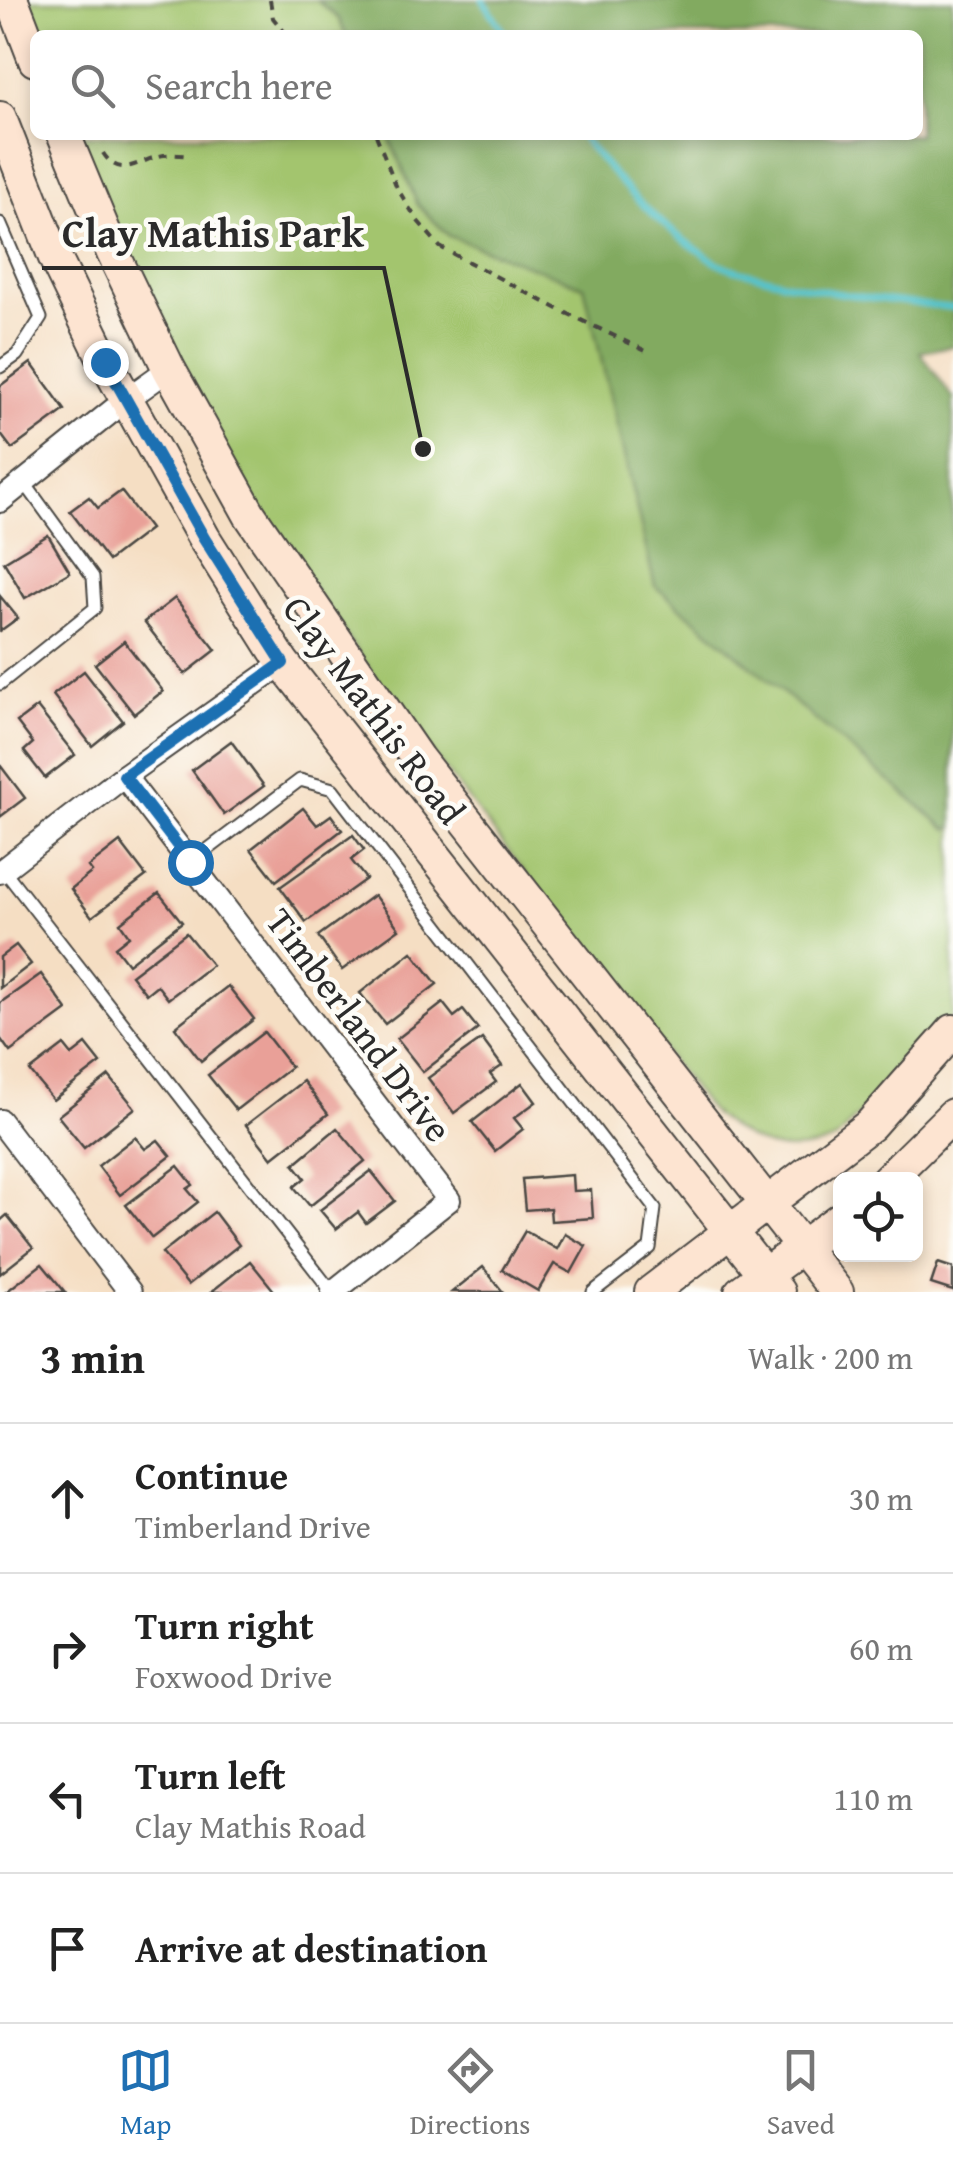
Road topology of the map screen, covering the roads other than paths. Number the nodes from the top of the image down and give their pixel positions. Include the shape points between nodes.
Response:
1 (12, 0) edge
2 (30, 47) edge
3 (0, 118) edge
4 (66, 140) edge
5 (0, 223) edge
6 (0, 367) edge
7 (169, 370) junction
8 (127, 399) junction
9 (24, 482) junction
10 (0, 501) edge
11 (283, 663) junction
12 (0, 684) edge
13 (124, 776) junction
14 (190, 862) junction
15 (2, 871) edge
16 (953, 1031) edge
17 (953, 1115) edge
18 (0, 1121) edge
19 (896, 1172) edge
20 (768, 1204) junction
21 (833, 1224) edge
22 (731, 1232) junction
23 (802, 1247) junction
24 (761, 1286) edge
25 (130, 1292) edge
26 (332, 1292) edge
27 (593, 1292) edge
28 (651, 1292) edge
29 (837, 1292) edge

1 - 2 main road
3 - 8 main road, Clay Mathis Road via 54,258
4 - 7 main road, Clay Mathis Road
5 - 6 lane via 41,318 17,355
7 - 8 street
7 - 20 main road, Clay Mathis Road via 250,515 418,759
8 - 9 street
8 - 11 main road, Clay Mathis Road
9 - 10 street
9 - 12 lane via 93,577 95,608
11 - 13 street
11 - 22 main road, Clay Mathis Road
13 - 14 street, Timberland Drive
13 - 15 street
14 - 26 street, Timberland Drive via 449,1200
14 - 27 lane via 300,780 333,789 655,1208 650,1248
15 - 26 lane
16 - 20 main road via 870,1125
17 - 19 main road
18 - 25 street
20 - 22 main road
20 - 23 main road, Clay Mathis Road
21 - 23 main road
22 - 24 main road, Clay Mathis Road
22 - 28 main road
23 - 24 main road
23 - 29 main road, Clay Mathis Road

